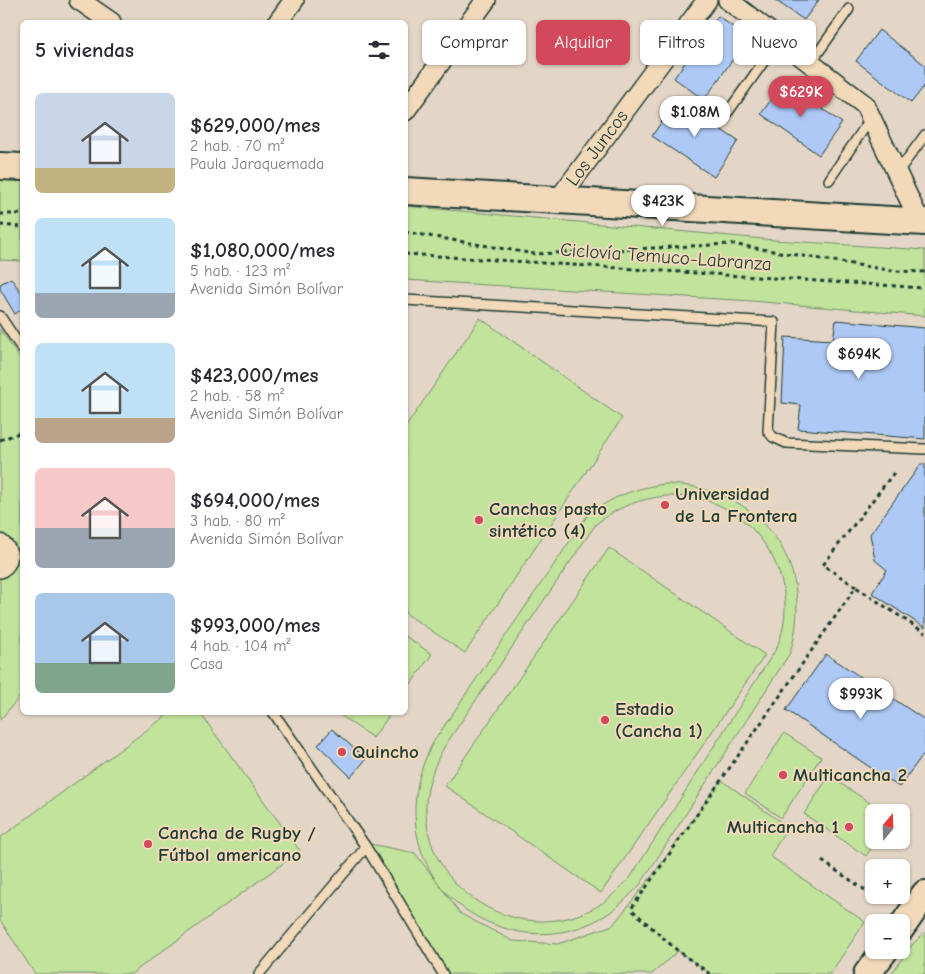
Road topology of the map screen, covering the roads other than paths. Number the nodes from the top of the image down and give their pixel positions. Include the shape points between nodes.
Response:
1 (79, 0) edge
2 (294, 0) edge
3 (486, 0) edge
4 (707, 0) edge
5 (728, 0) edge
6 (100, 6) edge
7 (849, 9) dead end
8 (110, 20) edge
9 (279, 20) edge
10 (754, 20) edge
11 (816, 56) edge
12 (761, 65) edge
13 (811, 65) edge
14 (408, 107) edge
15 (728, 112) dead end
16 (871, 118) junction
17 (925, 135) edge
18 (0, 166) edge
19 (20, 167) edge
20 (897, 173) junction
21 (829, 180) dead end
22 (408, 190) edge
23 (558, 200) junction
24 (923, 222) edge
25 (408, 300) edge
26 (0, 316) edge
27 (20, 346) edge
28 (925, 449) edge
29 (0, 544) edge
30 (0, 568) edge
31 (275, 715) edge
32 (366, 847) junction
33 (925, 894) edge
34 (912, 916) edge
35 (878, 959) edge
36 (259, 974) edge
37 (443, 974) edge
38 (867, 974) edge

1 - 6 street
2 - 9 street
3 - 14 street
4 - 23 street, Los Juncos
5 - 10 street
6 - 8 street
7 - 11 lane
12 - 15 lane
13 - 16 street via 865,105
16 - 20 street
16 - 21 lane
17 - 20 lane
18 - 19 street
20 - 24 street
22 - 23 street
23 - 24 street
25 - 28 lane via 774,322 768,430 773,437 786,442
26 - 27 lane
29 - 30 street via 8,558
31 - 32 lane
32 - 36 lane
32 - 37 lane
33 - 34 street
35 - 38 street

